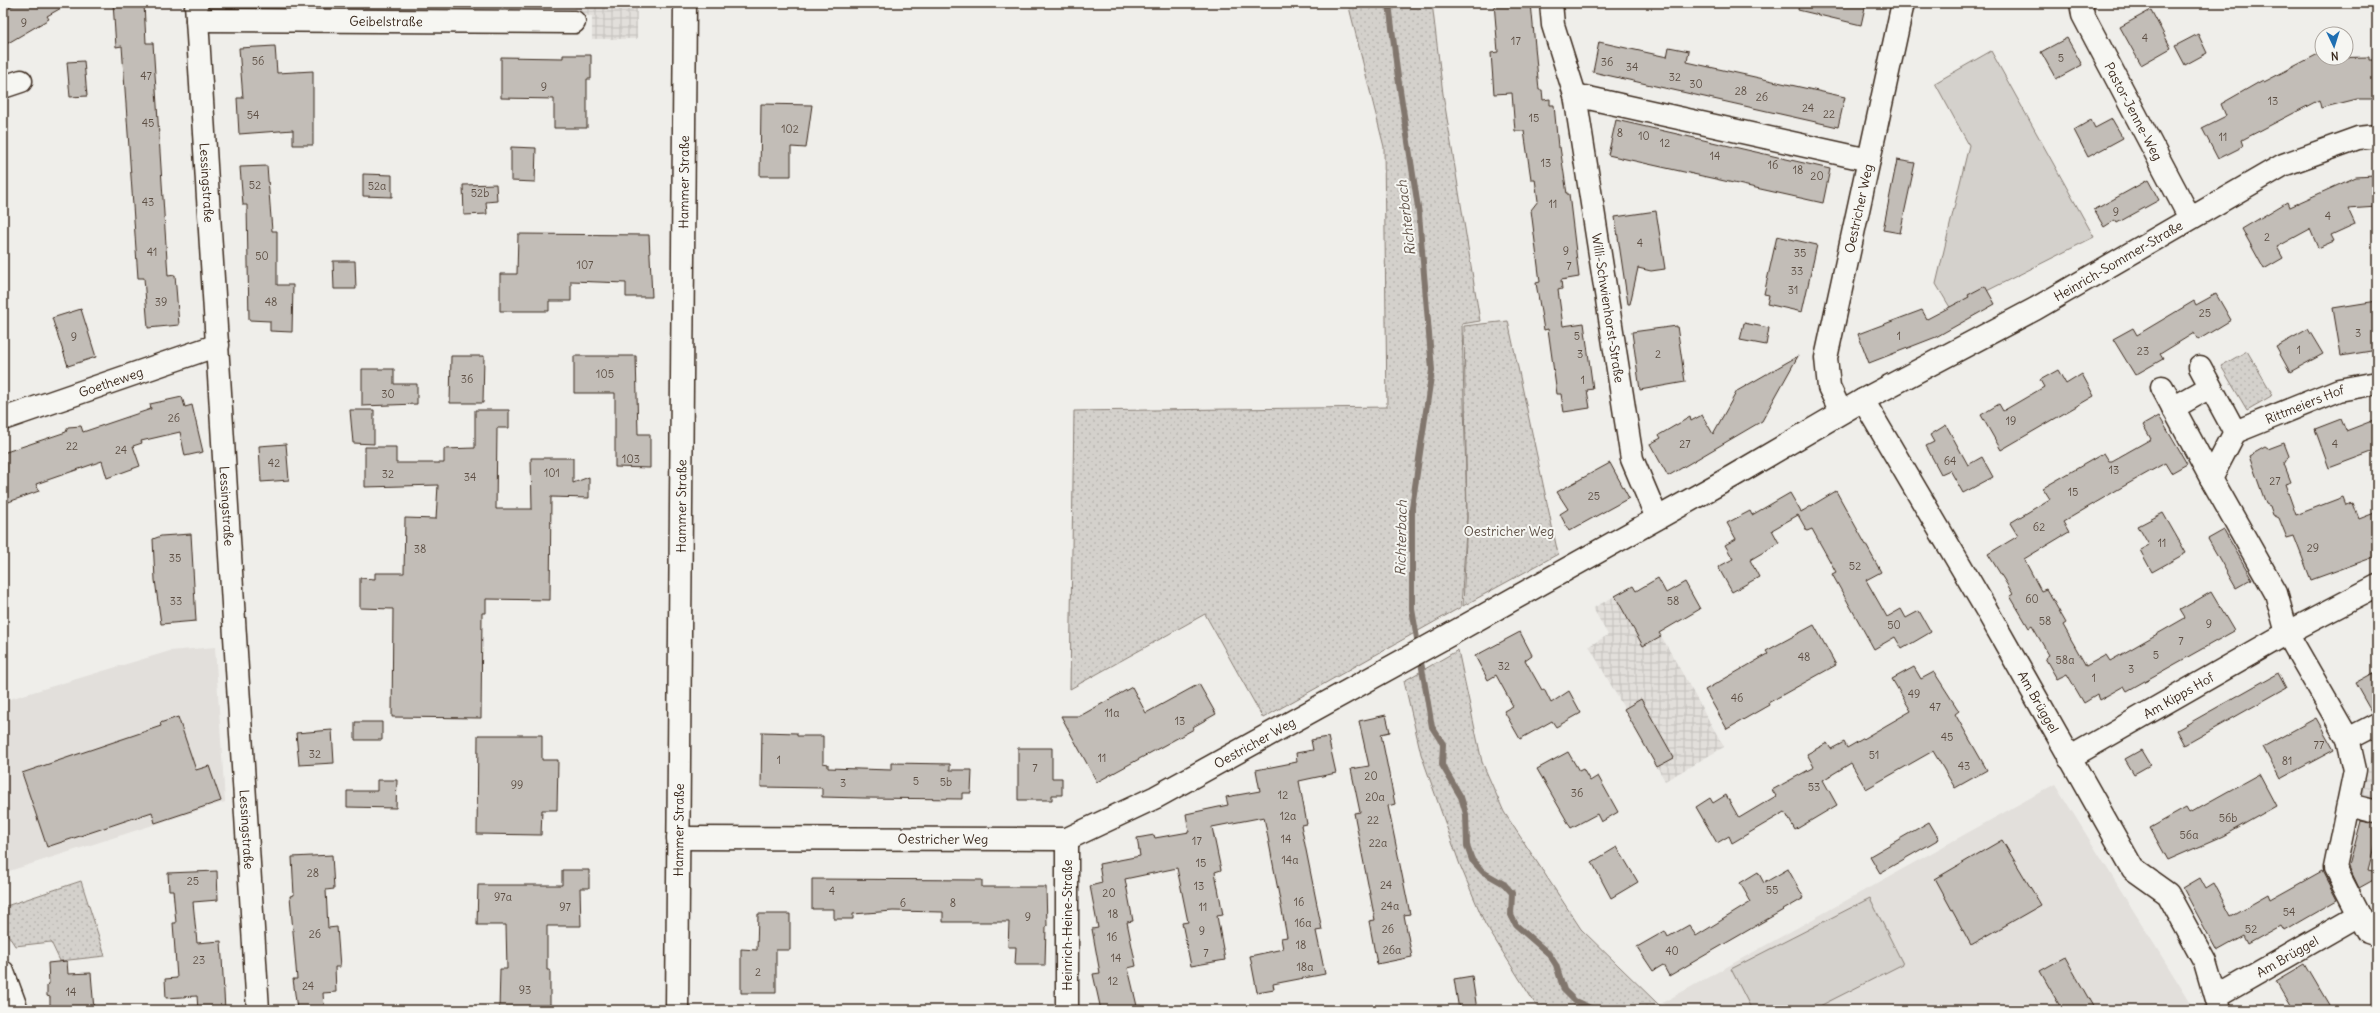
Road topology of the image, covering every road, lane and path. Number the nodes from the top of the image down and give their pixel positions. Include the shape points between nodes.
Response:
1 (685, 3) edge
2 (1551, 3) edge
3 (1903, 3) edge
4 (2081, 3) edge
5 (197, 12) edge
6 (574, 22) dead end
7 (1576, 95) junction
8 (2377, 136) edge
9 (1869, 160) junction
10 (2190, 218) junction
11 (218, 345) junction
12 (2200, 367) dead end
13 (2377, 383) edge
14 (2162, 387) dead end
15 (2210, 387) junction
16 (1863, 400) junction
17 (2173, 408) junction
18 (1841, 412) junction
19 (3, 419) edge
20 (2234, 432) junction
21 (2211, 478) junction
22 (1657, 518) junction
23 (2377, 586) edge
24 (2287, 633) junction
25 (2377, 724) edge
26 (2348, 739) junction
27 (2069, 758) junction
28 (2349, 805) junction
29 (2377, 812) edge
30 (678, 838) junction
31 (1067, 839) junction
32 (2359, 915) junction
33 (2377, 935) edge
34 (3, 972) edge
35 (2217, 1004) edge
36 (17, 1010) edge
37 (258, 1010) edge
38 (677, 1010) edge
39 (1066, 1010) edge

1 - 30 street, Hammer Straße
2 - 7 street, Willi-Schwienhorst-Straße via 1553,25
3 - 9 street, Oestricher Weg
4 - 10 street, Pastor-Jenne-Weg via 2082,15
5 - 6 street, Geibelstraße
5 - 11 street, Lessingstraße
7 - 9 street
7 - 22 street, Willi-Schwienhorst-Straße via 1632,459
8 - 10 street, Heinrich-Sommer-Straße via 2358,138 2283,165
9 - 18 street, Oestricher Weg via 1826,358 1829,388
10 - 16 street, Heinrich-Sommer-Straße via 2036,310
11 - 19 street, Goetheweg
11 - 37 street, Lessingstraße
12 - 15 street
13 - 20 street, Rittmeiers Hof via 2339,390
14 - 17 street
15 - 17 street
15 - 20 street
16 - 18 street, Oestricher Weg
16 - 27 street, Am Brüggel via 1986,609
17 - 21 street
18 - 22 street, Oestricher Weg
20 - 21 street
21 - 24 street via 2276,593
22 - 31 street, Oestricher Weg via 1156,797
23 - 24 street, Am Kipps Hof
24 - 26 street
24 - 27 street, Am Kipps Hof
25 - 26 street
26 - 28 street via 2355,770
27 - 35 street, Am Brüggel via 2133,869 2168,894 2205,962
28 - 29 street
28 - 32 street via 2335,868
30 - 31 street, Oestricher Weg
30 - 38 street, Hammer Straße
31 - 39 street, Heinrich-Heine-Straße
32 - 33 street via 2368,932
32 - 35 street, Am Brüggel
34 - 36 street

